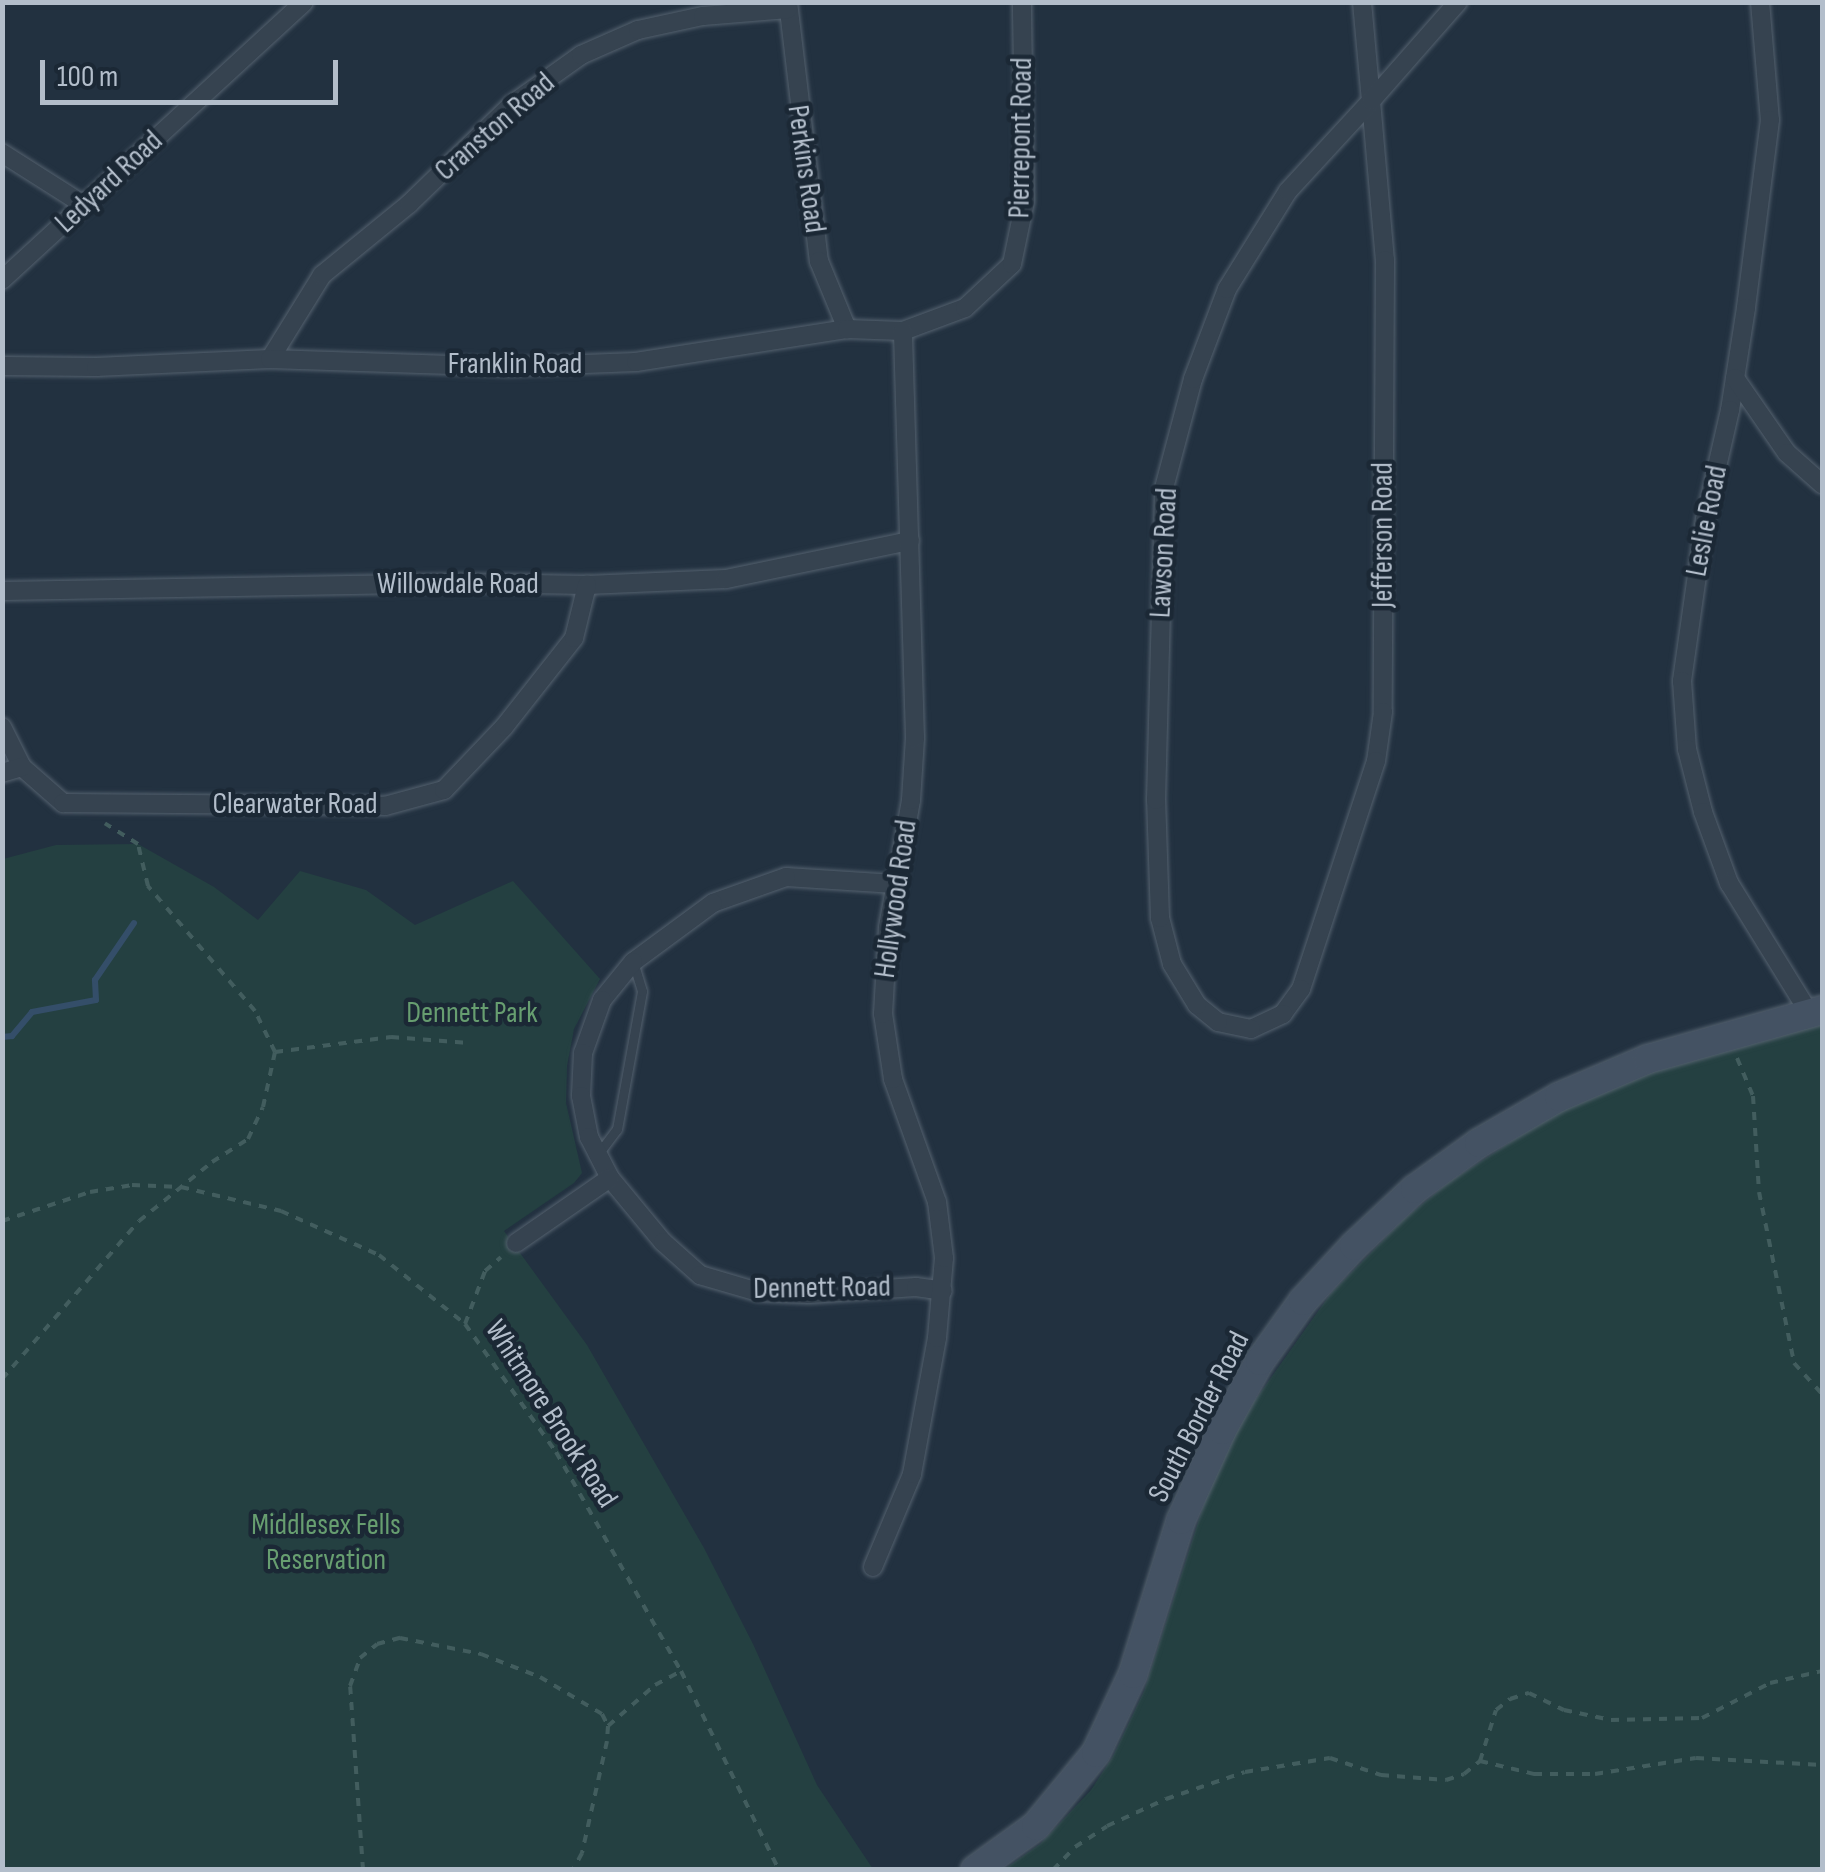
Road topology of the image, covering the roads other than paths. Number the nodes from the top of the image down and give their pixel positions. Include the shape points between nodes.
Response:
1 (304, 2) edge
2 (1022, 2) edge
3 (1362, 2) edge
4 (1458, 2) edge
5 (1760, 2) edge
6 (788, 6) edge
7 (1371, 101) junction
8 (2, 152) edge
9 (84, 206) junction
10 (1006, 269) joint
11 (2, 280) edge
12 (847, 330) junction
13 (903, 331) junction
14 (270, 358) junction
15 (2, 366) edge
16 (1735, 378) junction
17 (1822, 484) edge
18 (910, 541) junction
19 (587, 585) junction
20 (2, 592) edge
21 (2, 727) edge
22 (22, 767) junction
23 (2, 773) edge
24 (895, 884) junction
25 (633, 962) junction
26 (1816, 1012) edge
27 (1251, 1030) joint
28 (597, 1154) junction
29 (610, 1178) junction
30 (516, 1244) road end
31 (943, 1291) junction
32 (872, 1567) dead end
33 (975, 1870) edge

1 - 9 street, Ledyard Road
2 - 10 street, Pierrepont Road via 1025,200
3 - 7 street, Jefferson Road
4 - 7 street, Lawson Road
5 - 16 street, Leslie Road via 1770,120
6 - 12 street, Perkins Road via 819,261
6 - 14 street, Cranston Road via 638,30 581,55 511,106 409,204 322,275
7 - 27 street, Jefferson Road via 1385,260 1383,712 1376,761 1301,990 1283,1014
7 - 27 street, Lawson Road via 1288,191 1227,289 1193,379 1164,488 1156,800 1160,918 1172,964 1197,1006 1218,1022
8 - 9 street
9 - 11 street, Ledyard Road
10 - 13 street, Franklin Road via 964,308
12 - 13 street, Franklin Road
12 - 14 street, Franklin Road via 636,362 508,367
13 - 18 street, Hollywood Road
14 - 15 street, Franklin Road
16 - 17 street via 1787,453
16 - 26 street, Leslie Road via 1705,520 1682,681 1688,749 1730,882
18 - 19 street, Willowdale Road via 726,578
18 - 24 street, Hollywood Road via 914,770
19 - 20 street, Willowdale Road
19 - 22 street, Clearwater Road via 574,638 504,728 444,790 385,806 63,803
21 - 22 street
22 - 23 street
24 - 25 street, Dennett Road via 810,876 752,886 713,903
24 - 31 street, Hollywood Road via 884,966 886,1040 898,1097 940,1216
25 - 28 lane via 642,991 617,1129
25 - 28 street, Dennett Road via 602,1000 583,1054 582,1108
26 - 33 main road, South Border Road via 1648,1060 1559,1097 1415,1189 1304,1301 1260,1361 1181,1520 1134,1674 1102,1743 1053,1810
28 - 29 street, Dennett Road
29 - 30 street
29 - 31 street, Dennett Road via 682,1262 723,1284 796,1294
31 - 32 street, Hollywood Road via 912,1474

